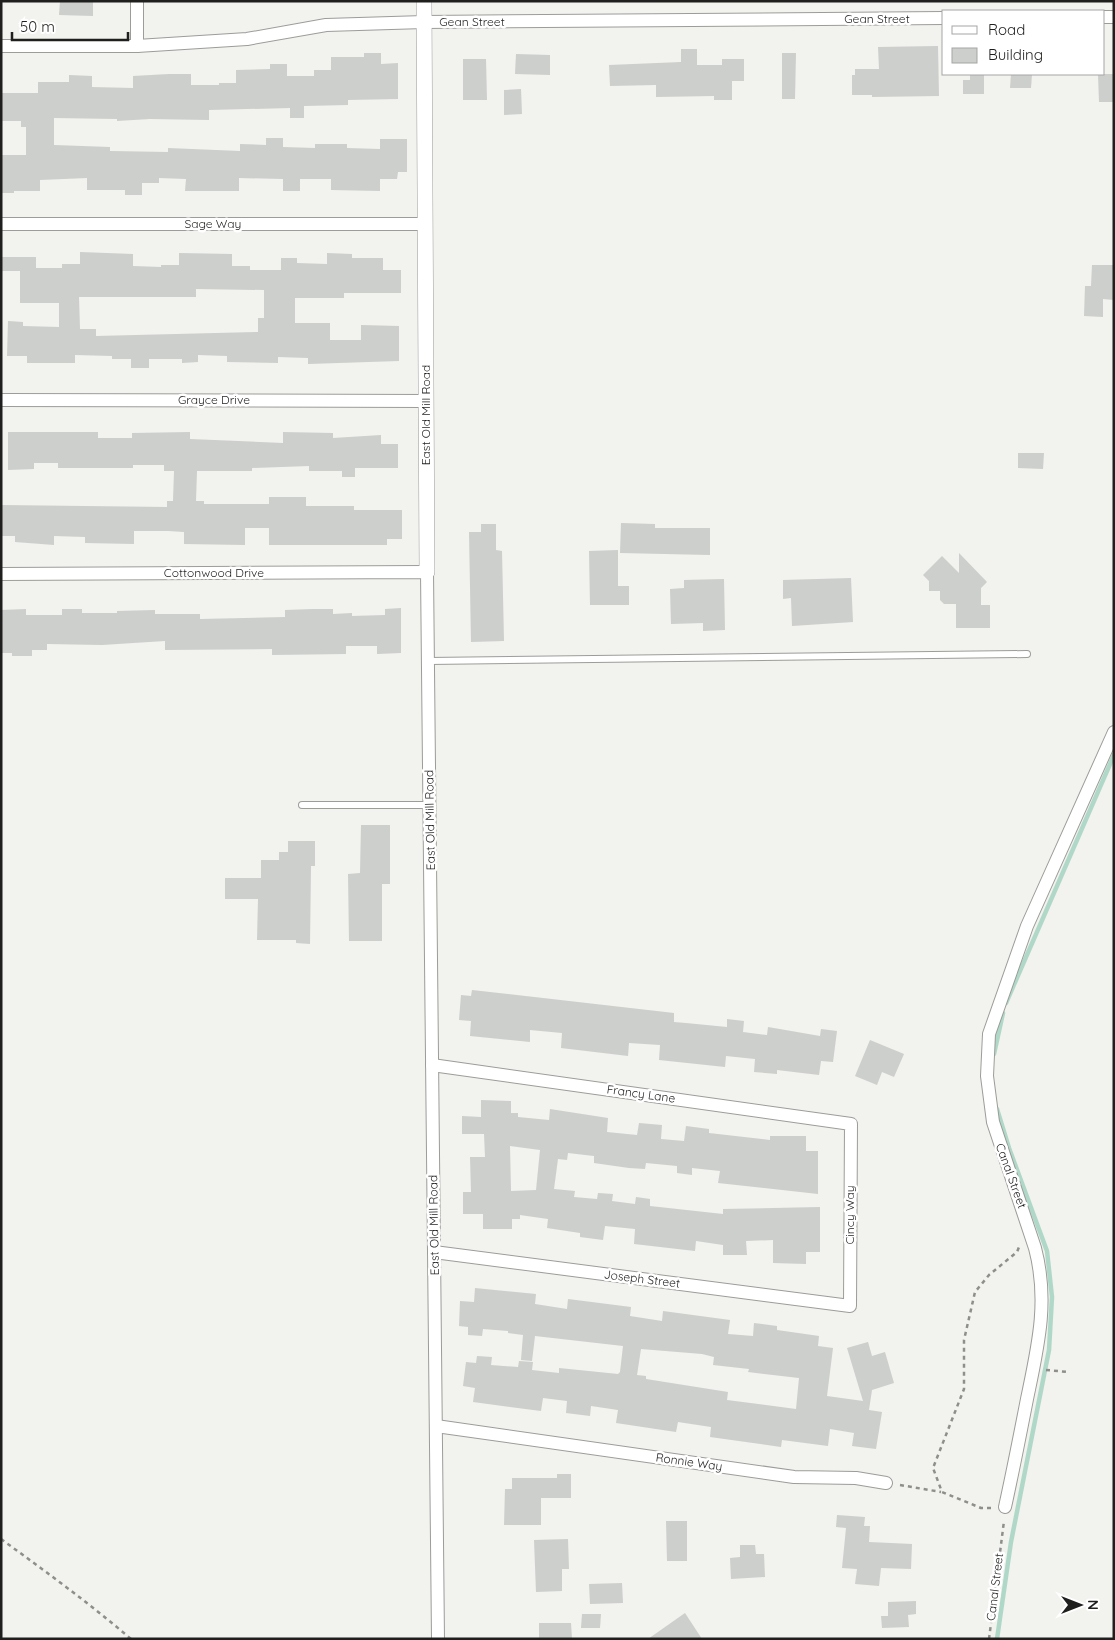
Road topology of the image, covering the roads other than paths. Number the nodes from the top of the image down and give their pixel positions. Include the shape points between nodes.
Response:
1 (136, 1) edge
2 (424, 1) edge
3 (942, 18) edge
4 (424, 22) junction
5 (1, 46) edge
6 (137, 46) junction
7 (1, 224) edge
8 (425, 224) junction
9 (1, 400) edge
10 (426, 401) junction
11 (427, 572) junction
12 (1, 574) edge
13 (1027, 654) dead end
14 (428, 661) junction
15 (1114, 732) edge
16 (302, 805) dead end
17 (429, 805) junction
18 (432, 1065) junction
19 (850, 1124) joint
20 (434, 1252) junction
21 (850, 1306) joint
22 (436, 1426) junction
23 (886, 1483) road end
24 (1005, 1507) road end
25 (438, 1639) edge

1 - 6 street
2 - 4 street, East Old Mill Road
3 - 4 street, Gean Street
4 - 6 street, Gean Street via 326,25 247,39
4 - 8 street, East Old Mill Road
5 - 6 street, Gean Street
7 - 8 street, Sage Way
8 - 10 street, East Old Mill Road
9 - 10 street, Grayce Drive
10 - 11 street, East Old Mill Road
11 - 12 street, Cottonwood Drive
11 - 14 street, East Old Mill Road
13 - 14 lane
14 - 17 street, East Old Mill Road
15 - 24 street, Canal Street via 1026,926 989,1034 986,1076 993,1122 1041,1269 1043,1300
16 - 17 lane
17 - 18 street, East Old Mill Road
18 - 19 street, Francy Lane
18 - 20 street, East Old Mill Road
19 - 21 street, Cincy Way
20 - 21 street, Joseph Street
20 - 22 street, East Old Mill Road
22 - 23 street, Ronnie Way via 794,1477 856,1478
22 - 25 street, East Old Mill Road

